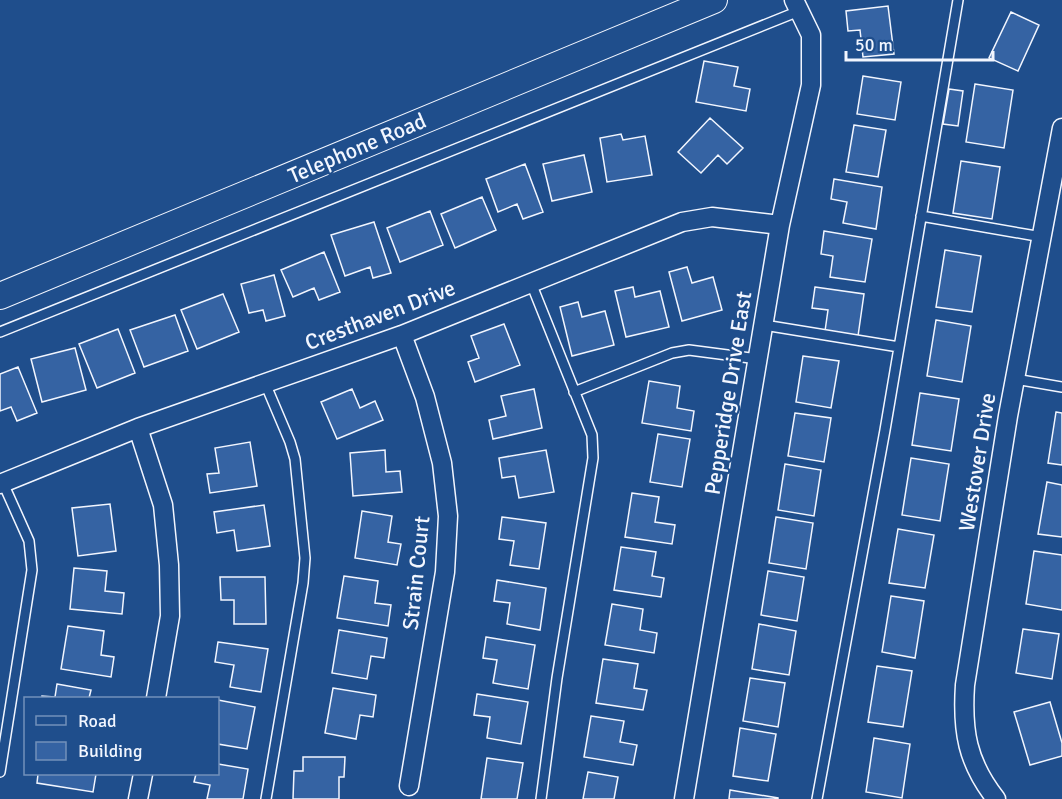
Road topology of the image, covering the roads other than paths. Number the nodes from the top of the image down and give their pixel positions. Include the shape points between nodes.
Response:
1 (714, 0) edge
2 (958, 0) edge
3 (797, 6) edge
4 (1062, 128) edge
5 (921, 216) junction
6 (780, 225) junction
7 (1042, 237) junction
8 (531, 283) junction
9 (0, 296) edge
10 (764, 325) junction
11 (0, 332) edge
12 (402, 334) junction
13 (899, 347) junction
14 (758, 359) junction
15 (1015, 379) junction
16 (266, 383) junction
17 (1062, 387) edge
18 (574, 392) junction
19 (138, 428) junction
20 (2, 483) edge
21 (156, 697) edge
22 (0, 772) edge
23 (143, 775) edge
24 (409, 786) dead end
25 (138, 799) edge
26 (266, 799) edge
27 (541, 799) edge
28 (684, 799) edge
29 (817, 799) edge
30 (996, 799) edge

1 - 9 main road, Telephone Road
2 - 5 lane
3 - 6 street, Pepperidge Drive East via 811,35 811,85
3 - 11 lane
4 - 7 street, Westover Drive
5 - 7 lane
5 - 13 lane
6 - 8 street, Cresthaven Drive via 712,218 682,222
6 - 10 street, Pepperidge Drive East
7 - 15 street, Westover Drive
8 - 12 street, Cresthaven Drive
8 - 18 lane
10 - 13 lane
10 - 14 street, Pepperidge Drive East
12 - 16 street, Cresthaven Drive
12 - 24 street, Strain Court via 425,397 442,463 448,516 445,572
13 - 29 lane
14 - 18 lane via 681,351
14 - 28 street, Pepperidge Drive East
15 - 17 lane
15 - 30 street, Westover Drive via 964,707 967,747
16 - 19 street, Cresthaven Drive
16 - 26 lane via 295,459 305,558
18 - 27 lane via 592,435 593,458 556,678
19 - 20 street, Cresthaven Drive
19 - 21 street via 163,505 169,565 170,616
20 - 22 lane via 29,541 32,570
23 - 25 street

